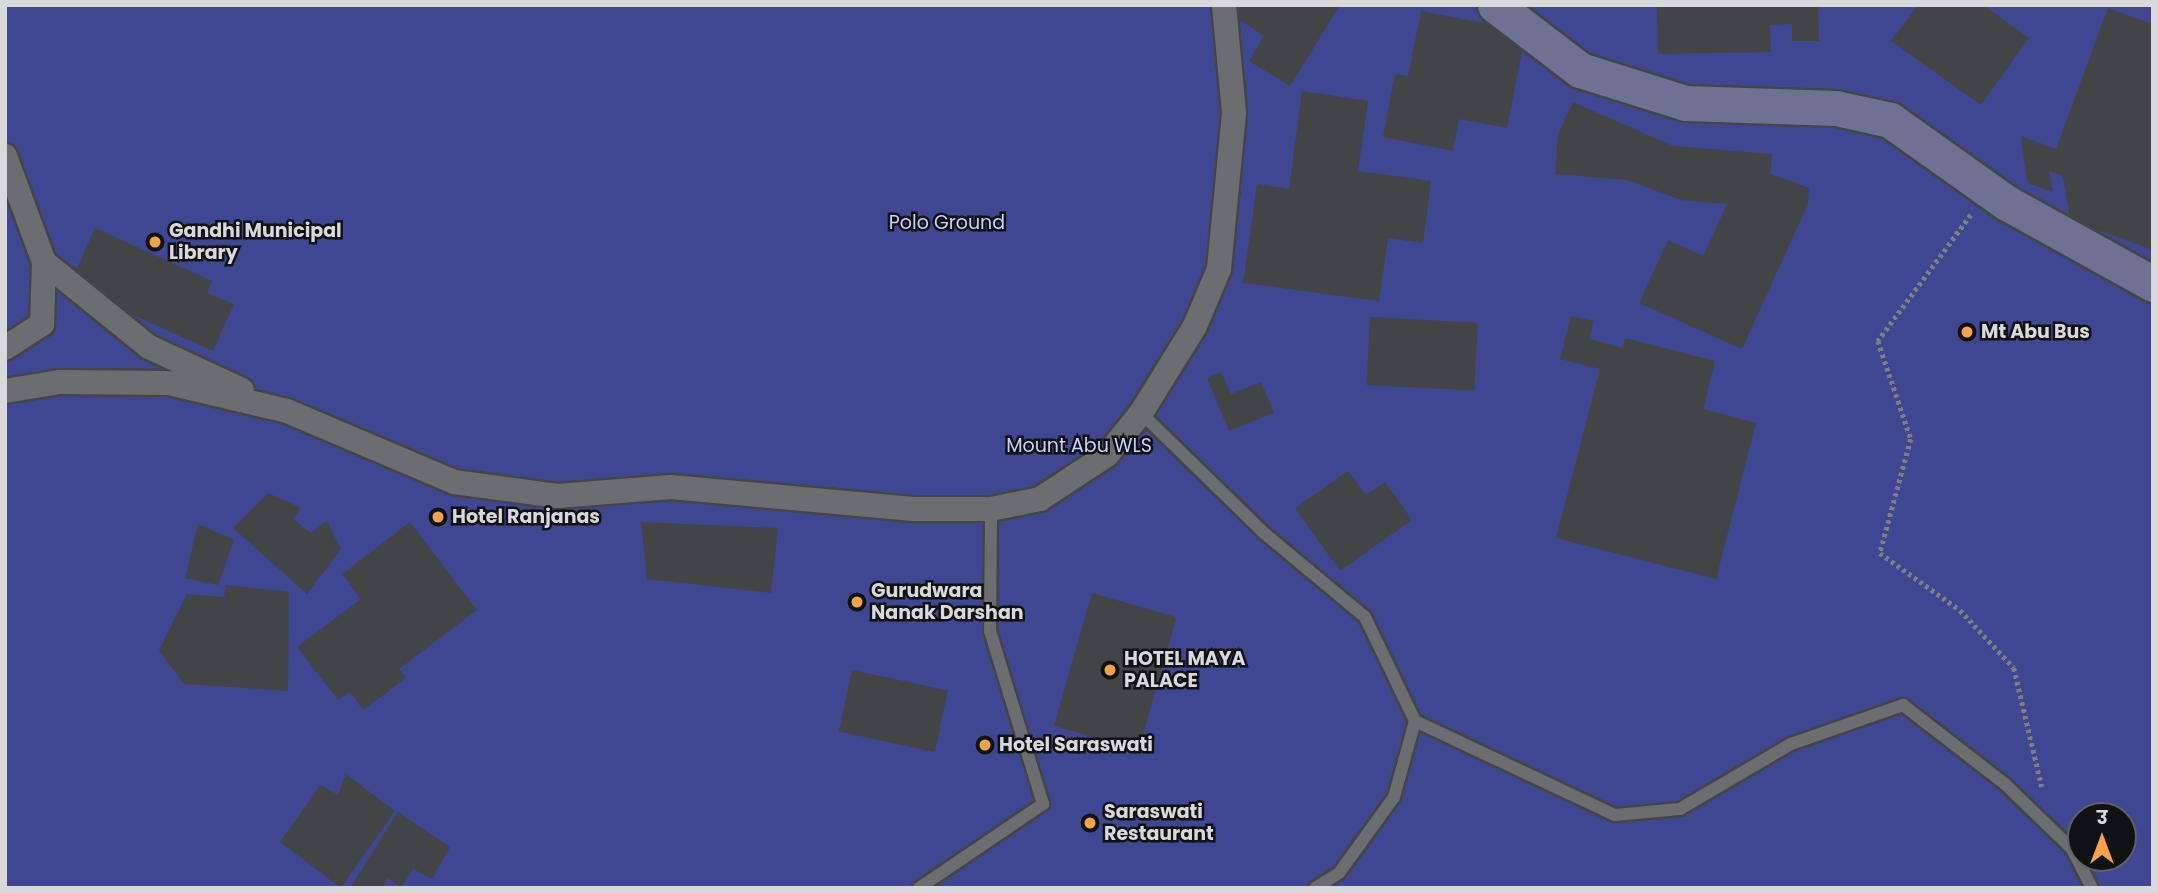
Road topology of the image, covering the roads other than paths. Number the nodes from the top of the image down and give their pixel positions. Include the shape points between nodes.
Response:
1 (1224, 5) edge
2 (1495, 5) edge
3 (5, 156) edge
4 (44, 262) junction
5 (2153, 284) edge
6 (5, 348) edge
7 (5, 391) edge
8 (1141, 413) junction
9 (296, 415) junction
10 (991, 509) junction
11 (1415, 721) junction
12 (919, 888) edge
13 (1315, 888) edge
14 (2092, 888) edge

1 - 8 street via 1234,113 1219,269 1195,326
2 - 5 main road via 1580,70 1685,103 1836,108 1890,120 2088,253
3 - 4 street
4 - 6 street via 42,324
4 - 9 street via 149,347
7 - 9 street via 60,382 169,383
8 - 10 street via 1107,455 1074,480 1040,499
8 - 11 lane via 1264,533 1365,617
9 - 10 street via 454,482 557,496 671,487 913,509
10 - 12 lane via 990,631 1043,804
11 - 13 lane via 1394,797 1339,873
11 - 14 lane via 1615,815 1679,809 1791,744 1903,705 2005,784 2055,832 2072,849

